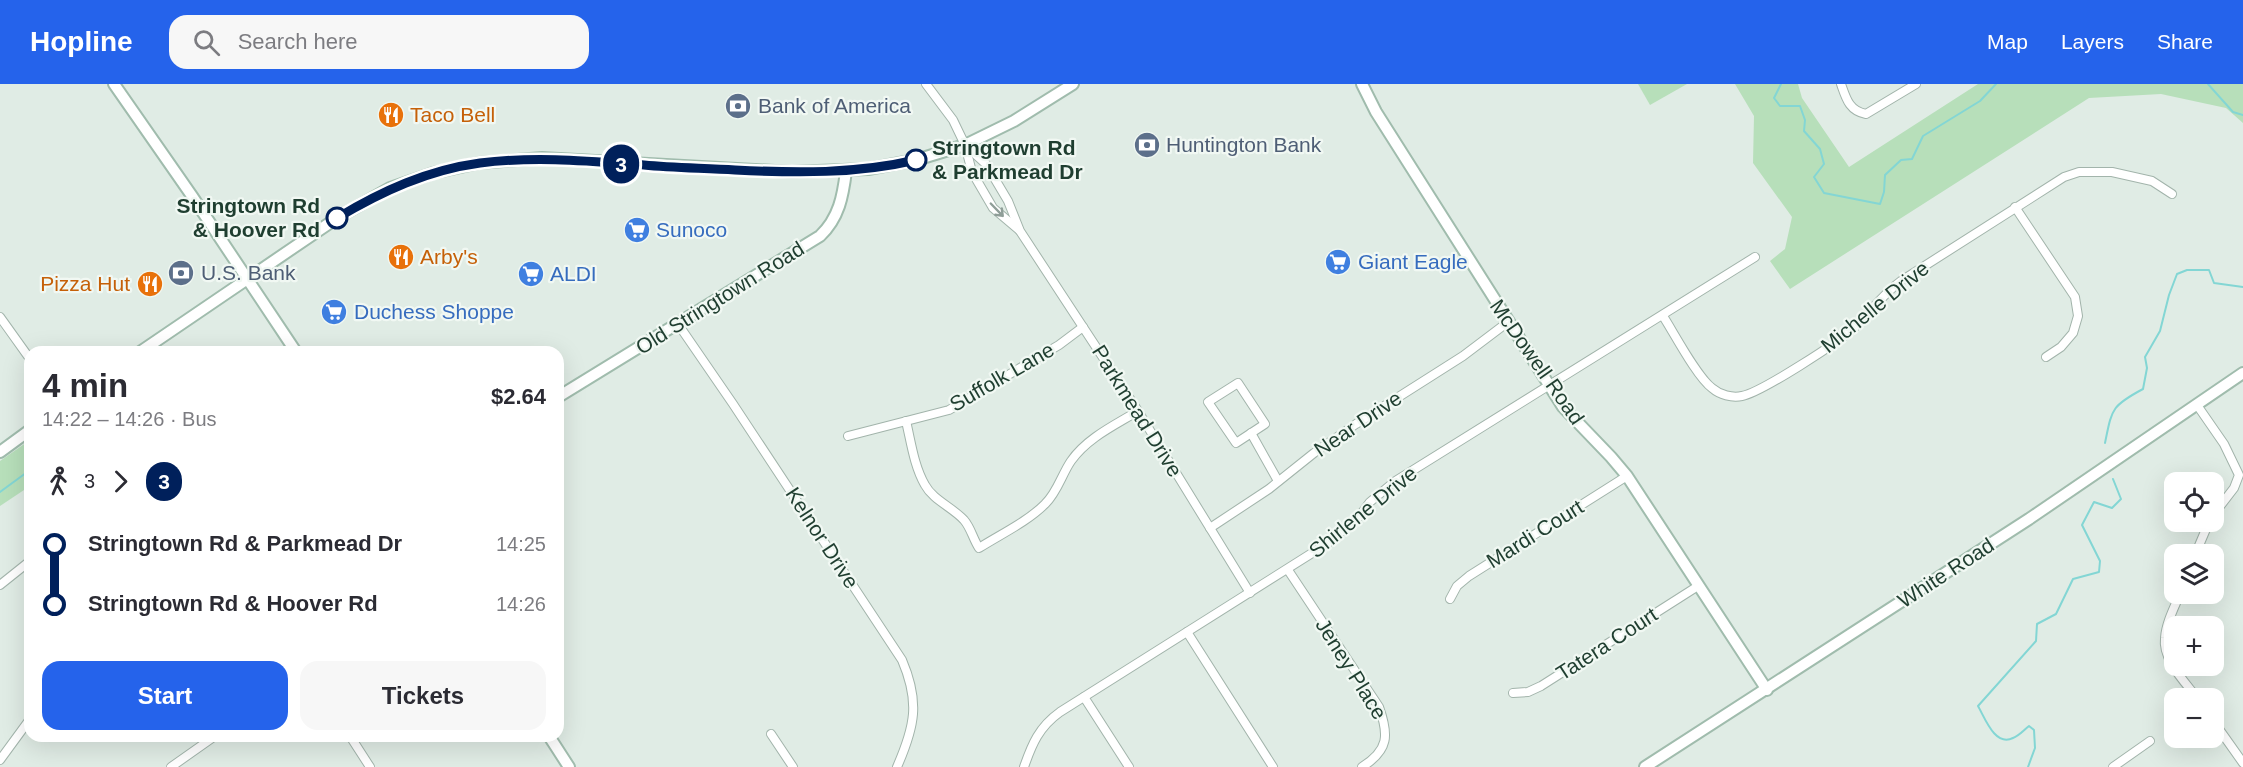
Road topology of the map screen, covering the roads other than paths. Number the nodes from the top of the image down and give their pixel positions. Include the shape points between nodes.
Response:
1 (114, 84) edge
2 (926, 84) edge
3 (1073, 84) edge
4 (1362, 84) edge
5 (1841, 84) edge
6 (1916, 84) edge
7 (965, 146) junction
8 (846, 171) junction
9 (2172, 194) dead end
10 (2015, 207) junction
11 (1020, 231) junction
12 (1755, 257) dead end
13 (248, 279) junction
14 (1663, 316) junction
15 (0, 317) edge
16 (1508, 322) junction
17 (678, 324) junction
18 (1083, 327) junction
19 (149, 346) edge
20 (292, 346) edge
21 (24, 351) edge
22 (2046, 357) dead end
23 (2243, 373) edge
24 (1548, 384) junction
25 (564, 392) edge
26 (2197, 405) junction
27 (1138, 411) junction
28 (906, 421) junction
29 (24, 434) edge
30 (1251, 434) junction
31 (848, 436) dead end
32 (0, 452) edge
33 (1626, 476) junction
34 (1278, 481) junction
35 (2224, 501) edge
36 (1210, 528) junction
37 (24, 566) edge
38 (1288, 570) junction
39 (0, 585) edge
40 (1698, 586) junction
41 (1250, 593) junction
42 (1450, 599) dead end
43 (2176, 604) edge
44 (1187, 632) junction
45 (2190, 688) edge
46 (1767, 690) junction
47 (1513, 693) dead end
48 (1084, 697) junction
49 (24, 727) edge
50 (771, 734) dead end
51 (2224, 736) edge
52 (2150, 741) dead end
53 (206, 742) edge
54 (354, 742) edge
55 (553, 742) edge
56 (0, 760) edge
57 (2243, 763) edge
58 (171, 767) edge
59 (370, 767) edge
60 (569, 767) edge
61 (793, 767) edge
62 (897, 767) edge
63 (1024, 767) edge
64 (1129, 767) edge
65 (1273, 767) edge
66 (1362, 767) edge
67 (1645, 767) edge
68 (2113, 767) edge

1 - 13 street
2 - 7 street, Parkmead Drive via 953,120
3 - 7 street
4 - 16 street, McDowell Road
5 - 6 street via 1852,108 1866,114
7 - 8 street via 892,166
7 - 11 street, Parkmead Drive via 986,164
7 -> 11 street, Parkmead Drive via 972,172 993,208
8 - 13 street via 756,171 542,158 479,163 433,173 382,192
8 - 17 street, Old Stringtown Road via 839,208 825,231
9 - 10 street, Michelle Drive via 2152,181 2098,171 2079,172
10 - 14 street, Michelle Drive via 1886,292 1840,339 1744,396 1722,394 1705,382
10 - 22 street via 2074,297 2078,316 2073,333
11 - 18 street, Parkmead Drive
12 - 14 street, Shirlene Drive
13 - 19 street
13 - 20 street
14 - 24 street, Shirlene Drive
15 - 21 street
16 - 24 street, McDowell Road
16 - 34 street, Near Drive
17 - 25 street, Old Stringtown Road
17 - 62 street, Kelnor Drive via 902,660 912,688 914,717
18 - 27 street, Parkmead Drive
18 - 28 street, Suffolk Lane via 949,410
23 - 26 street, White Road
24 - 33 street, McDowell Road via 1570,416
24 - 38 street, Shirlene Drive via 1394,482 1328,543
26 - 35 street via 2224,444 2239,475
26 - 46 street, White Road
27 - 28 street via 1082,448 1046,504 979,548 970,527 926,487
27 - 36 street, Parkmead Drive
28 - 31 street, Suffolk Lane
29 - 32 street
30 - 30 street via 1265,424 1238,383 1209,402 1236,443
30 - 34 street
33 - 40 street, McDowell Road
33 - 42 street, Mardi Court via 1469,576
34 - 36 street, Near Drive
36 - 41 street, Parkmead Drive
37 - 39 street
38 - 41 street, Shirlene Drive
38 - 66 street, Jeney Place via 1379,707 1386,738 1383,747
40 - 46 street, McDowell Road
40 - 47 street, Tatera Court via 1541,687
41 - 44 street, Shirlene Drive
43 - 45 street via 2165,647
44 - 48 street, Shirlene Drive
44 - 65 street
46 - 67 street, White Road
48 - 63 street, Shirlene Drive via 1043,726
48 - 64 street
49 - 56 street
50 - 61 street
51 - 57 street
52 - 68 street
53 - 58 street
54 - 59 street
55 - 60 street

